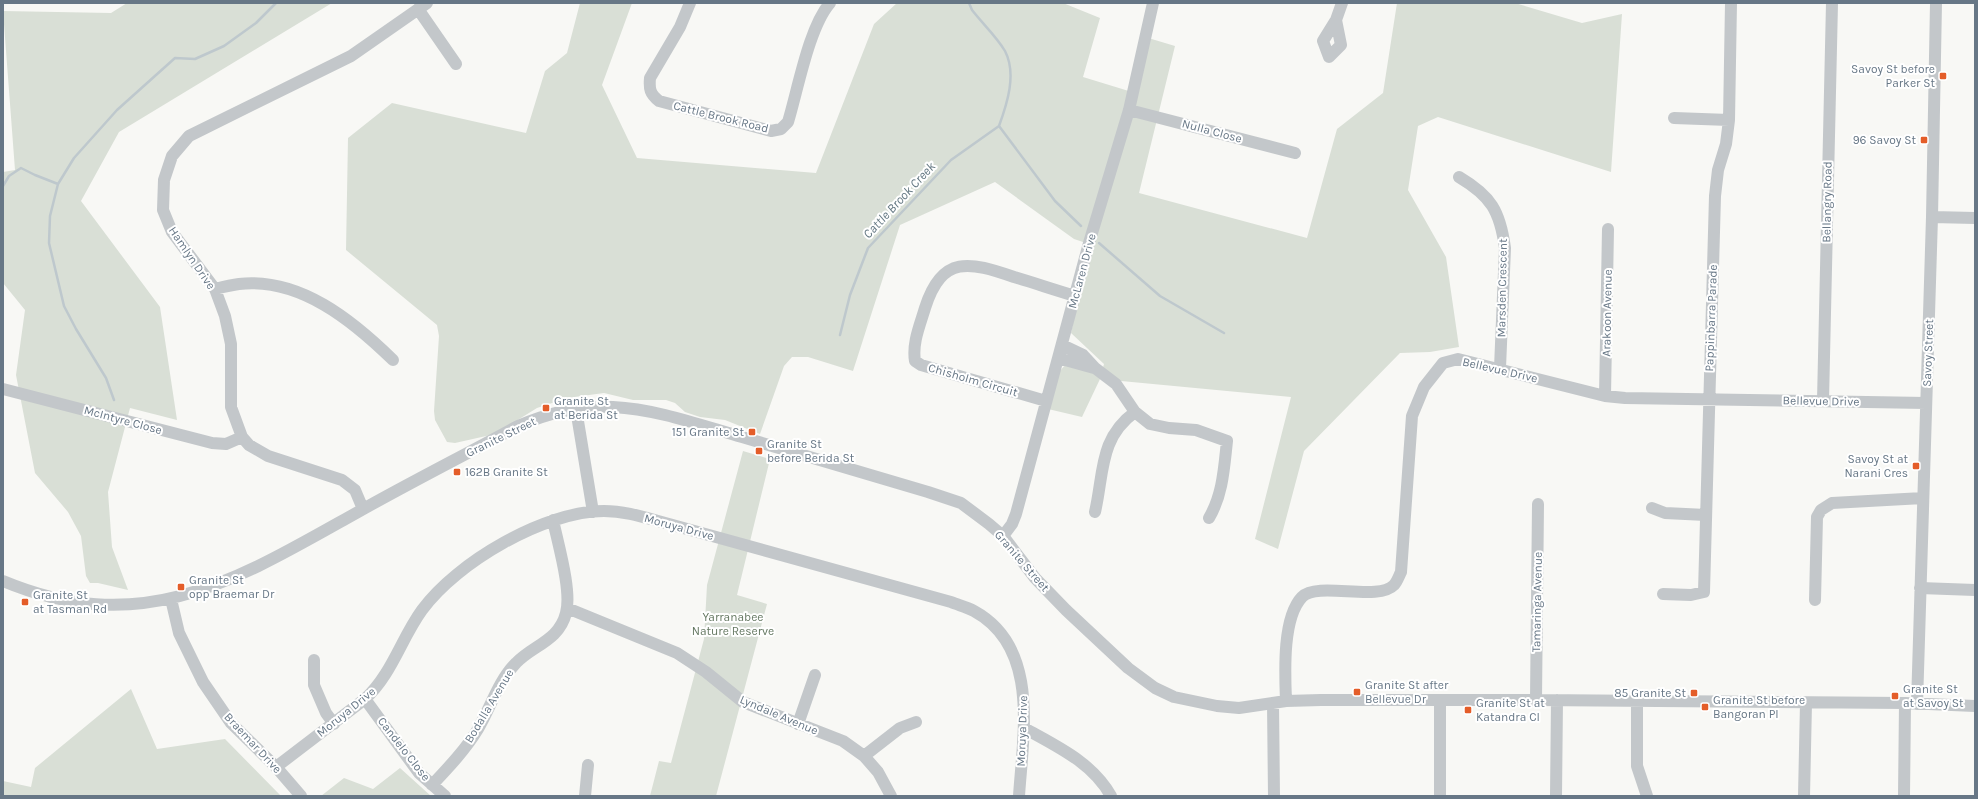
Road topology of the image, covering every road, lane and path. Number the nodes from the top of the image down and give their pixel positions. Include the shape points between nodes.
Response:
1 (690, 3) edge
2 (830, 3) edge
3 (1153, 3) edge
4 (1342, 3) edge
5 (1731, 3) edge
6 (1832, 3) edge
7 (1936, 3) edge
8 (423, 6) edge
9 (1336, 20) dead end
10 (456, 64) dead end
11 (1129, 110) junction
12 (1674, 118) dead end
13 (1729, 120) junction
14 (1295, 153) dead end
15 (1459, 177) dead end
16 (1932, 216) junction
17 (1975, 218) edge
18 (1608, 229) dead end
19 (215, 289) junction
20 (1075, 296) junction
21 (1062, 345) junction
22 (1058, 358) junction
23 (393, 360) dead end
24 (1095, 368) junction
25 (1500, 368) junction
26 (3, 389) edge
27 (1606, 396) junction
28 (1709, 400) junction
29 (1046, 401) junction
30 (1822, 401) junction
31 (1926, 403) junction
32 (576, 408) junction
33 (1135, 412) junction
34 (242, 437) junction
35 (1923, 498) junction
36 (1538, 504) dead end
37 (1652, 508) dead end
38 (363, 509) junction
39 (593, 512) junction
40 (1095, 512) dead end
41 (1706, 515) junction
42 (1209, 518) dead end
43 (553, 520) junction
44 (1003, 536) junction
45 (3, 581) edge
46 (1920, 588) junction
47 (1975, 590) edge
48 (1663, 594) dead end
49 (171, 599) junction
50 (1815, 600) dead end
51 (567, 608) junction
52 (314, 660) dead end
53 (815, 675) dead end
54 (1285, 685) junction
55 (365, 699) junction
56 (1440, 700) junction
57 (1536, 700) junction
58 (1557, 700) junction
59 (1299, 701) junction
60 (1637, 701) junction
61 (1280, 702) junction
62 (1806, 702) junction
63 (1911, 704) junction
64 (1975, 706) edge
65 (916, 722) dead end
66 (334, 724) junction
67 (798, 724) junction
68 (1024, 728) junction
69 (864, 756) junction
70 (588, 765) dead end
71 (276, 767) junction
72 (432, 785) junction
73 (301, 796) edge
74 (445, 796) edge
75 (585, 796) edge
76 (891, 796) edge
77 (1019, 796) edge
78 (1111, 796) edge
79 (1274, 796) edge
80 (1440, 796) edge
81 (1556, 796) edge
82 (1648, 796) edge
83 (1804, 796) edge
84 (1904, 796) edge

1 - 2 street, Cattle Brook Road via 680,27 650,78 649,87 653,96 659,101 771,131 781,129 788,122 813,34
3 - 11 street, McLaren Drive
4 - 9 street
5 - 13 street, Pappinbarra Parade
6 - 30 street, Bellangry Road
7 - 16 street, Savoy Street
8 - 10 street
8 - 19 street, Hamlyn Drive via 350,56 189,136 172,156 164,180 163,210 172,232
11 - 14 street, Nulla Close
11 - 20 street, McLaren Drive
12 - 13 street
13 - 28 street, Pappinbarra Parade via 1715,196
15 - 25 street, Marsden Crescent via 1489,199 1502,230 1505,248
16 - 17 street
16 - 31 street, Savoy Street
18 - 27 street, Arakoon Avenue
19 - 23 street via 240,284 267,284 304,295 340,314 367,334
19 - 34 street, Hamlyn Drive via 225,316 231,344 231,407
20 - 21 street, McLaren Drive
20 - 29 street, Chisholm Circuit via 982,266 960,266 950,270 932,288 915,343 915,361 921,365
21 - 22 street, McLaren Drive
21 - 24 street via 1083,355
22 - 24 street
22 - 29 street, McLaren Drive
24 - 33 street via 1116,384
25 - 27 street, Bellevue Drive
25 - 54 street, Bellevue Drive via 1458,359 1443,363 1424,387 1412,416 1401,572 1394,585 1384,591 1316,592 1302,597 1295,609 1287,640
26 - 34 street, McIntyre Close via 212,444 226,444
27 - 28 street, Bellevue Drive
28 - 30 street, Bellevue Drive
28 - 41 street, Pappinbarra Parade
29 - 44 street, McLaren Drive via 1016,514
30 - 31 street, Bellevue Drive
31 - 35 street, Savoy Street
32 - 38 street, Granite Street via 548,414 518,426
32 - 39 street
32 - 44 street, Granite Street via 612,407 661,415 928,492 961,503
33 - 40 street via 1124,420 1111,438 1102,463
33 - 42 street via 1150,424 1196,430 1227,441 1222,487
34 - 38 street, Hamlyn Drive via 249,445 268,456 342,480 355,490
35 - 46 street, Savoy Street
35 - 50 street via 1832,503 1821,510 1816,524
36 - 57 street, Tamaringa Avenue
37 - 41 street via 1665,513
38 - 49 street, Granite Street via 256,569 203,591
39 - 43 street, Moruya Drive
39 - 68 street, Moruya Drive via 616,512 651,519 943,600 974,611 992,625 1014,654 1021,675
41 - 48 street, Pappinbarra Parade via 1704,592 1692,595
43 - 51 street, Bodalla Avenue
43 - 55 street, Moruya Drive via 528,530 485,555 447,582 431,598 414,622 384,678
44 - 61 street, Granite Street via 1035,578 1066,610 1128,668 1155,688 1174,697 1217,706 1239,708
45 - 49 street, Granite Street via 25,591 79,603 139,604
46 - 47 street
46 - 63 street, Savoy Street
49 - 71 street, Braemar Drive via 179,633 203,682 231,722
51 - 67 street, Lyndale Avenue via 677,653 706,672 742,702
51 - 72 street, Bodalla Avenue via 557,632 516,662 471,739
52 - 66 street via 314,685 326,713
53 - 67 street
54 - 59 street
54 - 61 street, Bellevue Drive
55 - 66 street, Moruya Drive
55 - 72 street, Candelo Close via 419,772
56 - 57 street, Granite Street
56 - 59 street, Granite Street
56 - 80 street
57 - 58 street, Granite Street
58 - 60 street, Granite Street
58 - 81 street
59 - 61 street, Granite Street
60 - 62 street, Granite Street
60 - 82 street via 1637,766
61 - 79 street
62 - 63 street, Granite Street
62 - 83 street
63 - 64 street, Granite Street
63 - 84 street, Savoy Street
65 - 69 street via 900,728
66 - 71 street, Moruya Drive
67 - 69 street, Lyndale Avenue via 843,741
68 - 77 street, Moruya Drive
68 - 78 street via 1080,760 1100,779
69 - 76 street, Lyndale Avenue via 878,772
70 - 75 street
71 - 73 street, Braemar Drive
72 - 74 street, Candelo Close

